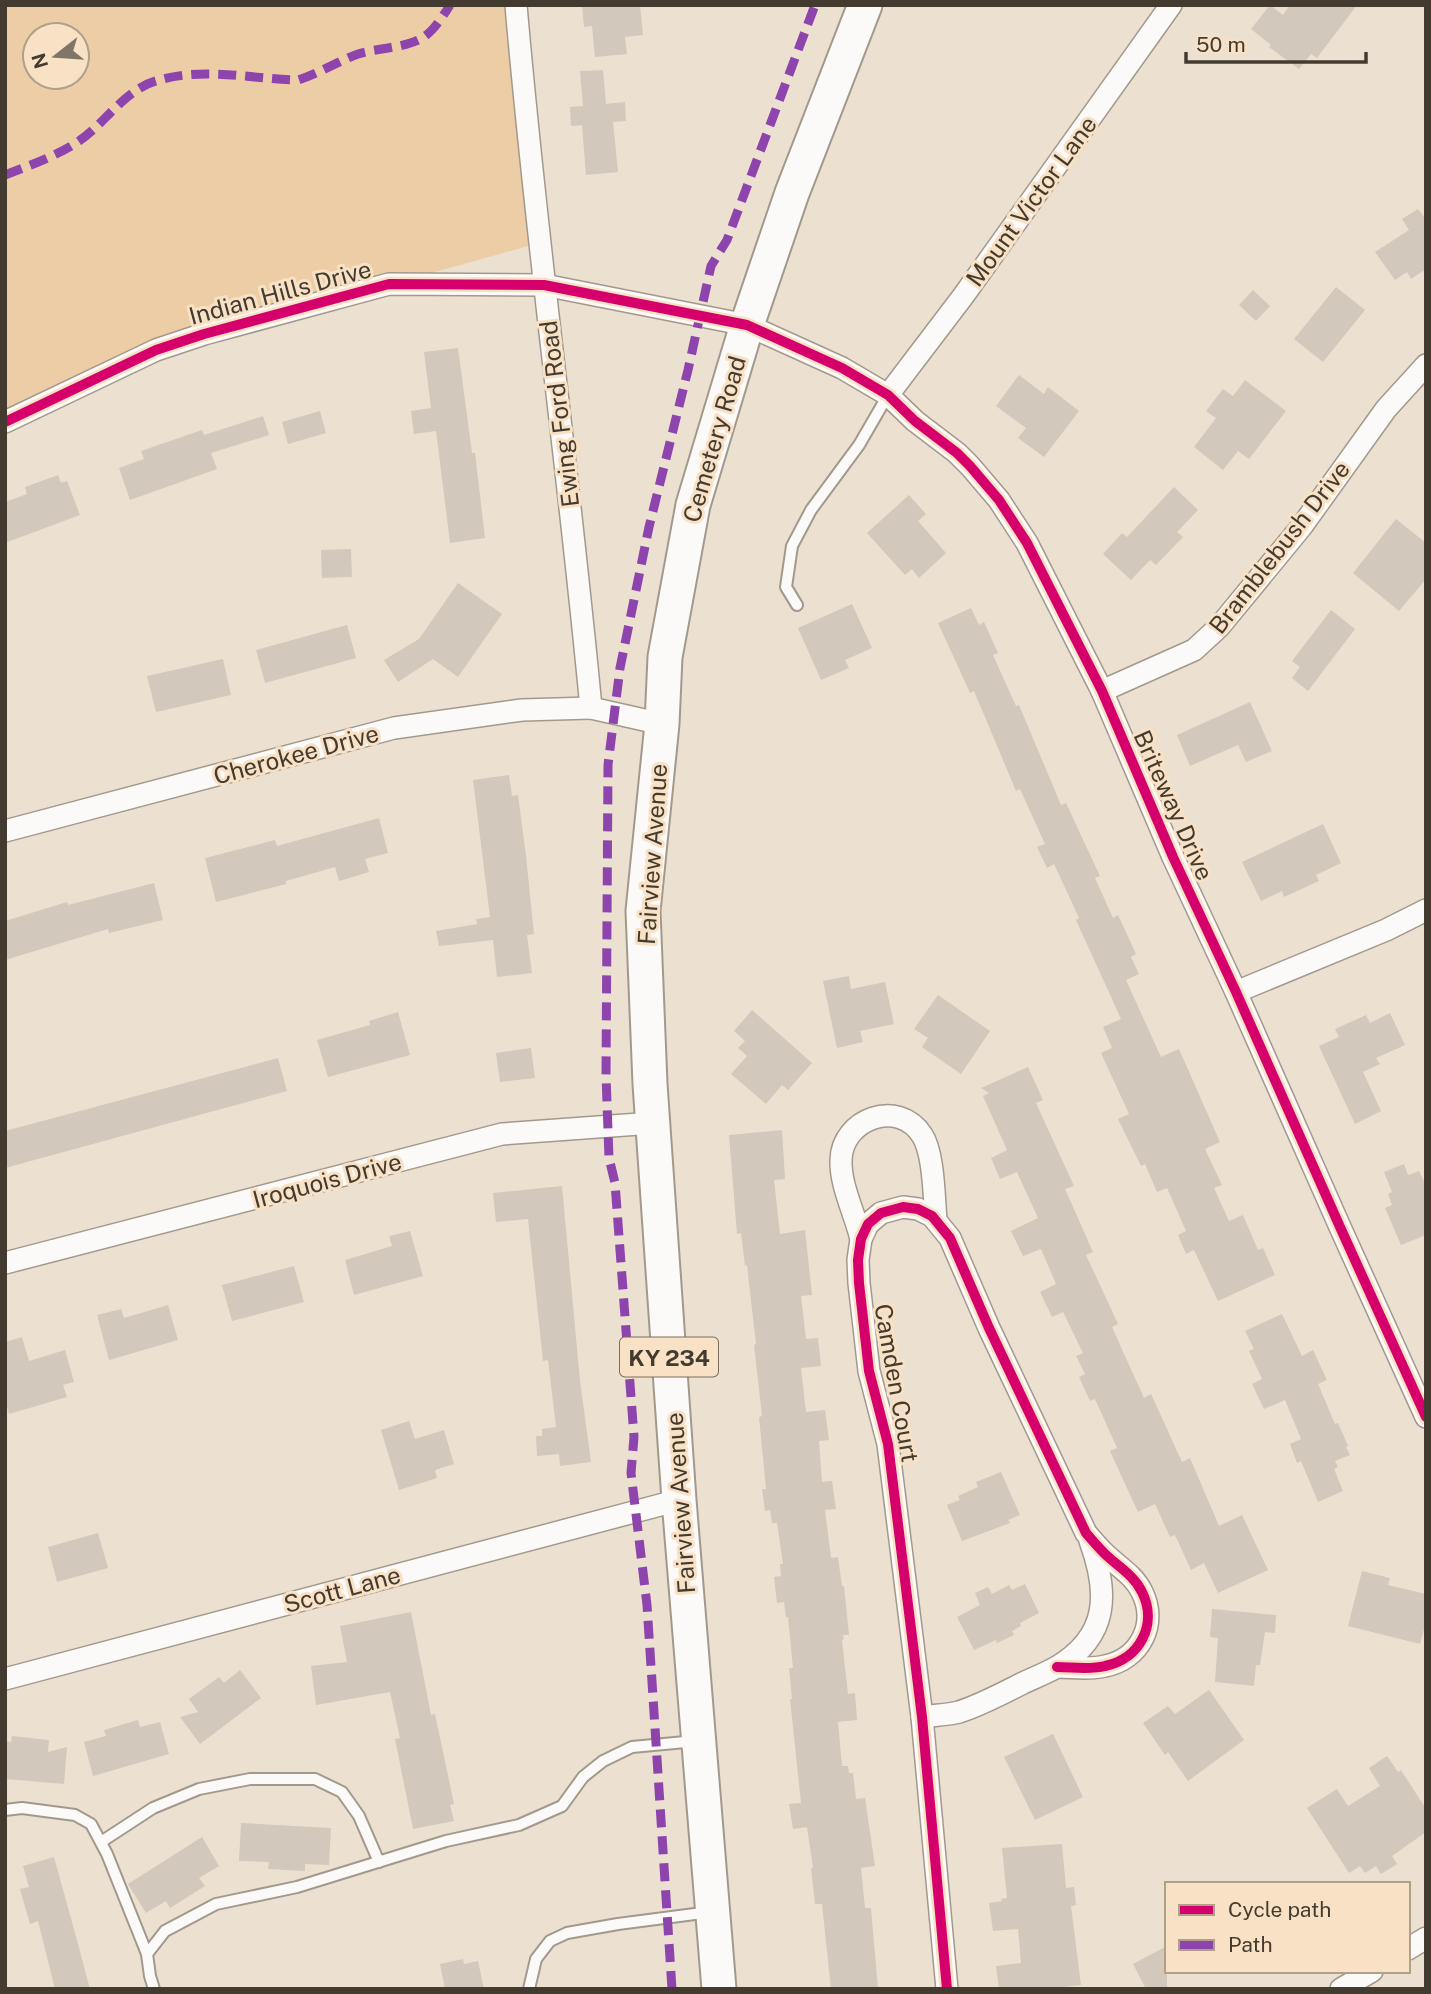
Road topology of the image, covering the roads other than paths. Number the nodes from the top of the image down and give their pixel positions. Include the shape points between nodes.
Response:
1 (516, 5) edge
2 (865, 5) edge
3 (1171, 5) edge
4 (544, 285) junction
5 (747, 325) junction
6 (1426, 365) edge
7 (888, 395) junction
8 (5, 422) edge
9 (797, 606) dead end
10 (1102, 691) junction
11 (591, 708) junction
12 (662, 724) junction
13 (5, 831) edge
14 (1426, 910) edge
15 (1236, 992) junction
16 (653, 1123) junction
17 (936, 1220) junction
18 (861, 1239) junction
19 (5, 1263) edge
20 (1426, 1417) edge
21 (679, 1500) junction
22 (1086, 1533) junction
23 (1057, 1667) junction
24 (5, 1679) edge
25 (922, 1717) junction
26 (699, 1741) junction
27 (5, 1810) edge
28 (101, 1842) junction
29 (379, 1862) junction
30 (713, 1912) junction
31 (1426, 1938) edge
32 (1410, 1948) edge
33 (147, 1954) junction
34 (1369, 1973) edge
35 (154, 1989) edge
36 (529, 1989) edge
37 (719, 1989) edge
38 (947, 1989) edge
39 (1341, 1989) edge

1 - 4 street, Ewing Ford Road
2 - 5 main road, Cemetery Road / KY 234
3 - 7 street, Mount Victor Lane
4 - 5 street, Indian Hills Drive
4 - 8 street, Indian Hills Drive via 389,284 156,350
4 - 11 street, Ewing Ford Road
5 - 7 street, Briteway Drive via 842,368
5 - 12 main road, Cemetery Road / KY 234 via 693,505 665,657
6 - 10 street, Bramblebush Drive via 1386,409 1302,526 1219,627 1194,650
7 - 9 lane via 792,546 786,587
7 - 10 street, Briteway Drive via 957,453 999,500 1027,543
10 - 15 street, Briteway Drive
11 - 12 street
11 - 13 street, Cherokee Drive via 522,710 394,728
12 - 16 main road, Fairview Avenue / KY 234 via 643,911
14 - 15 street
15 - 20 street, Briteway Drive
16 - 19 street, Iroquois Drive via 502,1134
16 - 21 main road, Fairview Avenue / KY 234
17 - 18 street via 918,1209 895,1208 868,1224
17 - 18 street, Camden Court via 929,1154 920,1132 900,1117 873,1117 851,1132 840,1158
17 - 22 street via 950,1238
18 - 25 street, Camden Court via 858,1260 869,1371 888,1444
21 - 24 street, Scott Lane
21 - 26 main road, Fairview Avenue / KY 234
22 - 23 street via 1099,1567 1100,1614 1085,1645
22 - 23 street via 1142,1592 1147,1625 1138,1647 1119,1662 1102,1667
23 - 25 street via 957,1712
25 - 38 street, Camden Court
26 - 29 lane via 632,1747 603,1761 583,1777 562,1806 541,1816
26 - 30 main road, Fairview Avenue / KY 234
27 - 28 lane via 75,1815 91,1824
28 - 29 lane via 153,1808 199,1789 250,1779 315,1779 342,1792 359,1816
28 - 33 lane
29 - 33 lane via 216,1904 165,1931
30 - 36 lane via 567,1933 550,1941 536,1959
30 - 37 main road, Fairview Avenue / KY 234
31 - 32 street
33 - 35 lane
34 - 39 street

